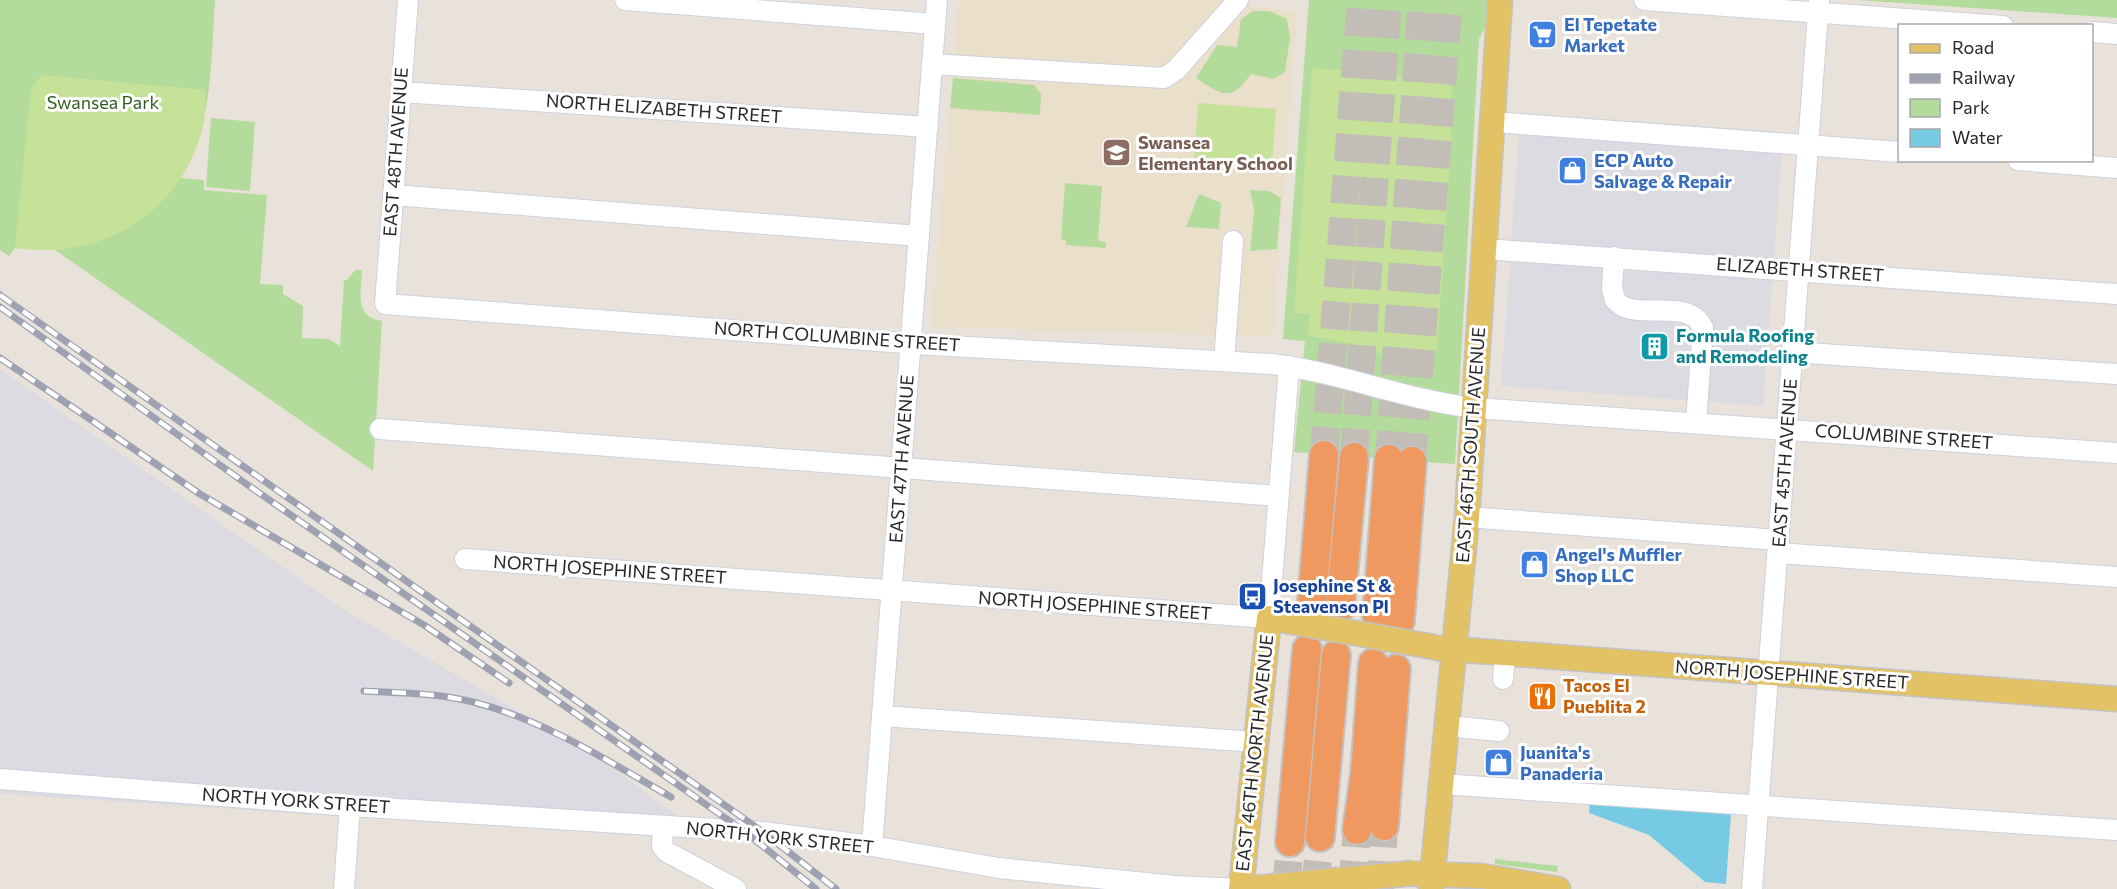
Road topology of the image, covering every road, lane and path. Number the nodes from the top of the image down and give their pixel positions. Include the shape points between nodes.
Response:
1 (408, 0) edge
2 (625, 0) edge
3 (937, 0) edge
4 (1500, 0) edge
5 (1644, 0) edge
6 (1234, 5) edge
7 (1818, 6) edge
8 (936, 24) junction
9 (1984, 24) edge
10 (2093, 32) edge
11 (2117, 34) edge
12 (932, 64) junction
13 (401, 92) junction
14 (1493, 122) junction
15 (928, 127) junction
16 (1808, 146) junction
17 (1898, 152) edge
18 (2043, 162) edge
19 (2117, 168) edge
20 (393, 195) junction
21 (919, 236) junction
22 (1233, 241) dead end
23 (1484, 249) junction
24 (1614, 257) junction
25 (1799, 270) junction
26 (2117, 294) edge
27 (385, 304) joint
28 (911, 343) junction
29 (1793, 352) junction
30 (1224, 361) junction
31 (1295, 367) junction
32 (2117, 374) edge
33 (1475, 408) junction
34 (1696, 422) junction
35 (380, 429) dead end
36 (1787, 429) junction
37 (2117, 453) edge
38 (1324, 455) tunnel mouth
39 (1354, 457) tunnel mouth
40 (1400, 460) tunnel mouth
41 (901, 470) junction
42 (1278, 496) junction
43 (1467, 517) junction
44 (1779, 546) junction
45 (465, 559) dead end
46 (2117, 577) edge
47 (892, 591) junction
48 (1311, 602) dead end
49 (1340, 608) dead end
50 (1388, 619) dead end
51 (1278, 620) junction
52 (1306, 649) dead end
53 (1444, 649) junction
54 (1505, 654) junction
55 (1336, 655) dead end
56 (1385, 666) dead end
57 (1769, 674) junction
58 (1503, 679) dead end
59 (2117, 699) edge
60 (882, 716) junction
61 (1447, 726) junction
62 (1499, 731) dead end
63 (1256, 742) junction
64 (0, 779) edge
65 (1441, 784) junction
66 (1760, 804) junction
67 (350, 806) junction
68 (663, 826) junction
69 (1371, 828) tunnel mouth
70 (2117, 830) edge
71 (1320, 837) tunnel mouth
72 (1290, 842) tunnel mouth
73 (872, 846) junction
74 (1426, 879) edge
75 (1509, 886) edge
76 (1256, 888) edge
77 (344, 889) edge
78 (736, 889) edge
79 (1241, 889) edge
80 (1558, 889) edge
81 (1752, 889) edge

1 - 13 street, EAST 48TH AVENUE
2 - 8 street
3 - 8 street, EAST 47TH AVENUE
4 - 14 main road, EAST 46TH SOUTH AVENUE
5 - 7 street
6 - 12 street via 1176,70 1159,79
7 - 9 street
7 - 16 street, EAST 45TH AVENUE
8 - 12 street, EAST 47TH AVENUE
10 - 11 street
12 - 15 street, EAST 47TH AVENUE
13 - 15 street, NORTH ELIZABETH STREET
13 - 20 street, EAST 48TH AVENUE
14 - 16 street
14 - 23 main road, EAST 46TH SOUTH AVENUE
15 - 21 street, EAST 47TH AVENUE
16 - 17 street
16 - 25 street, EAST 45TH AVENUE
18 - 19 street
20 - 21 street
20 - 27 street, EAST 48TH AVENUE
21 - 28 street, EAST 47TH AVENUE
22 - 30 street
23 - 24 street, ELIZABETH STREET
23 - 33 main road, EAST 46TH SOUTH AVENUE
24 - 25 street, ELIZABETH STREET
24 - 34 street via 1615,300 1626,308 1688,313 1699,318 1703,327
25 - 26 street, ELIZABETH STREET
25 - 29 street, EAST 45TH AVENUE
27 - 28 street, NORTH COLUMBINE STREET
28 - 30 street, NORTH COLUMBINE STREET
28 - 41 street, EAST 47TH AVENUE
29 - 32 street
29 - 36 street, EAST 45TH AVENUE
30 - 31 street, NORTH COLUMBINE STREET
31 - 33 street, NORTH COLUMBINE STREET via 1437,404
31 - 42 street, EAST 46TH NORTH AVENUE
33 - 34 street, COLUMBINE STREET
33 - 43 main road, EAST 46TH SOUTH AVENUE
34 - 36 street, COLUMBINE STREET
35 - 41 street
36 - 37 street, COLUMBINE STREET
36 - 44 street, EAST 45TH AVENUE
38 - 48 highway
39 - 49 highway
40 - 50 highway
41 - 42 street
41 - 47 street, EAST 47TH AVENUE
42 - 51 street, EAST 46TH NORTH AVENUE
43 - 44 street
43 - 53 main road, EAST 46TH SOUTH AVENUE
44 - 46 street
44 - 57 street, EAST 45TH AVENUE
45 - 47 street, NORTH JOSEPHINE STREET
47 - 51 street, NORTH JOSEPHINE STREET
47 - 60 street, EAST 47TH AVENUE
51 - 53 main road, NORTH JOSEPHINE STREET, bridge
51 - 63 main road, EAST 46TH NORTH AVENUE
52 - 72 highway
53 - 54 main road, NORTH JOSEPHINE STREET
53 - 61 main road, EAST 46TH SOUTH AVENUE
54 - 57 main road, NORTH JOSEPHINE STREET
54 - 58 street
55 - 71 highway
56 - 69 highway
57 - 59 main road, NORTH JOSEPHINE STREET
57 - 66 street, EAST 45TH AVENUE
60 - 63 street
60 - 73 street, EAST 47TH AVENUE
61 - 62 street
61 - 65 main road, EAST 46TH SOUTH AVENUE
63 - 79 main road, EAST 46TH NORTH AVENUE
64 - 67 street, NORTH YORK STREET
65 - 66 street
65 - 74 main road, EAST 46TH SOUTH AVENUE
66 - 70 street
66 - 81 street, EAST 45TH AVENUE
67 - 68 street, NORTH YORK STREET
67 - 77 street
68 - 73 street, NORTH YORK STREET via 763,832
68 - 78 street via 662,846 667,852
73 - 79 street, NORTH YORK STREET via 1043,873
74 - 75 main road, NORTH YORK STREET via 1482,876
74 - 76 main road, NORTH YORK STREET, bridge
75 - 80 main road, NORTH YORK STREET
76 - 79 main road, NORTH YORK STREET

